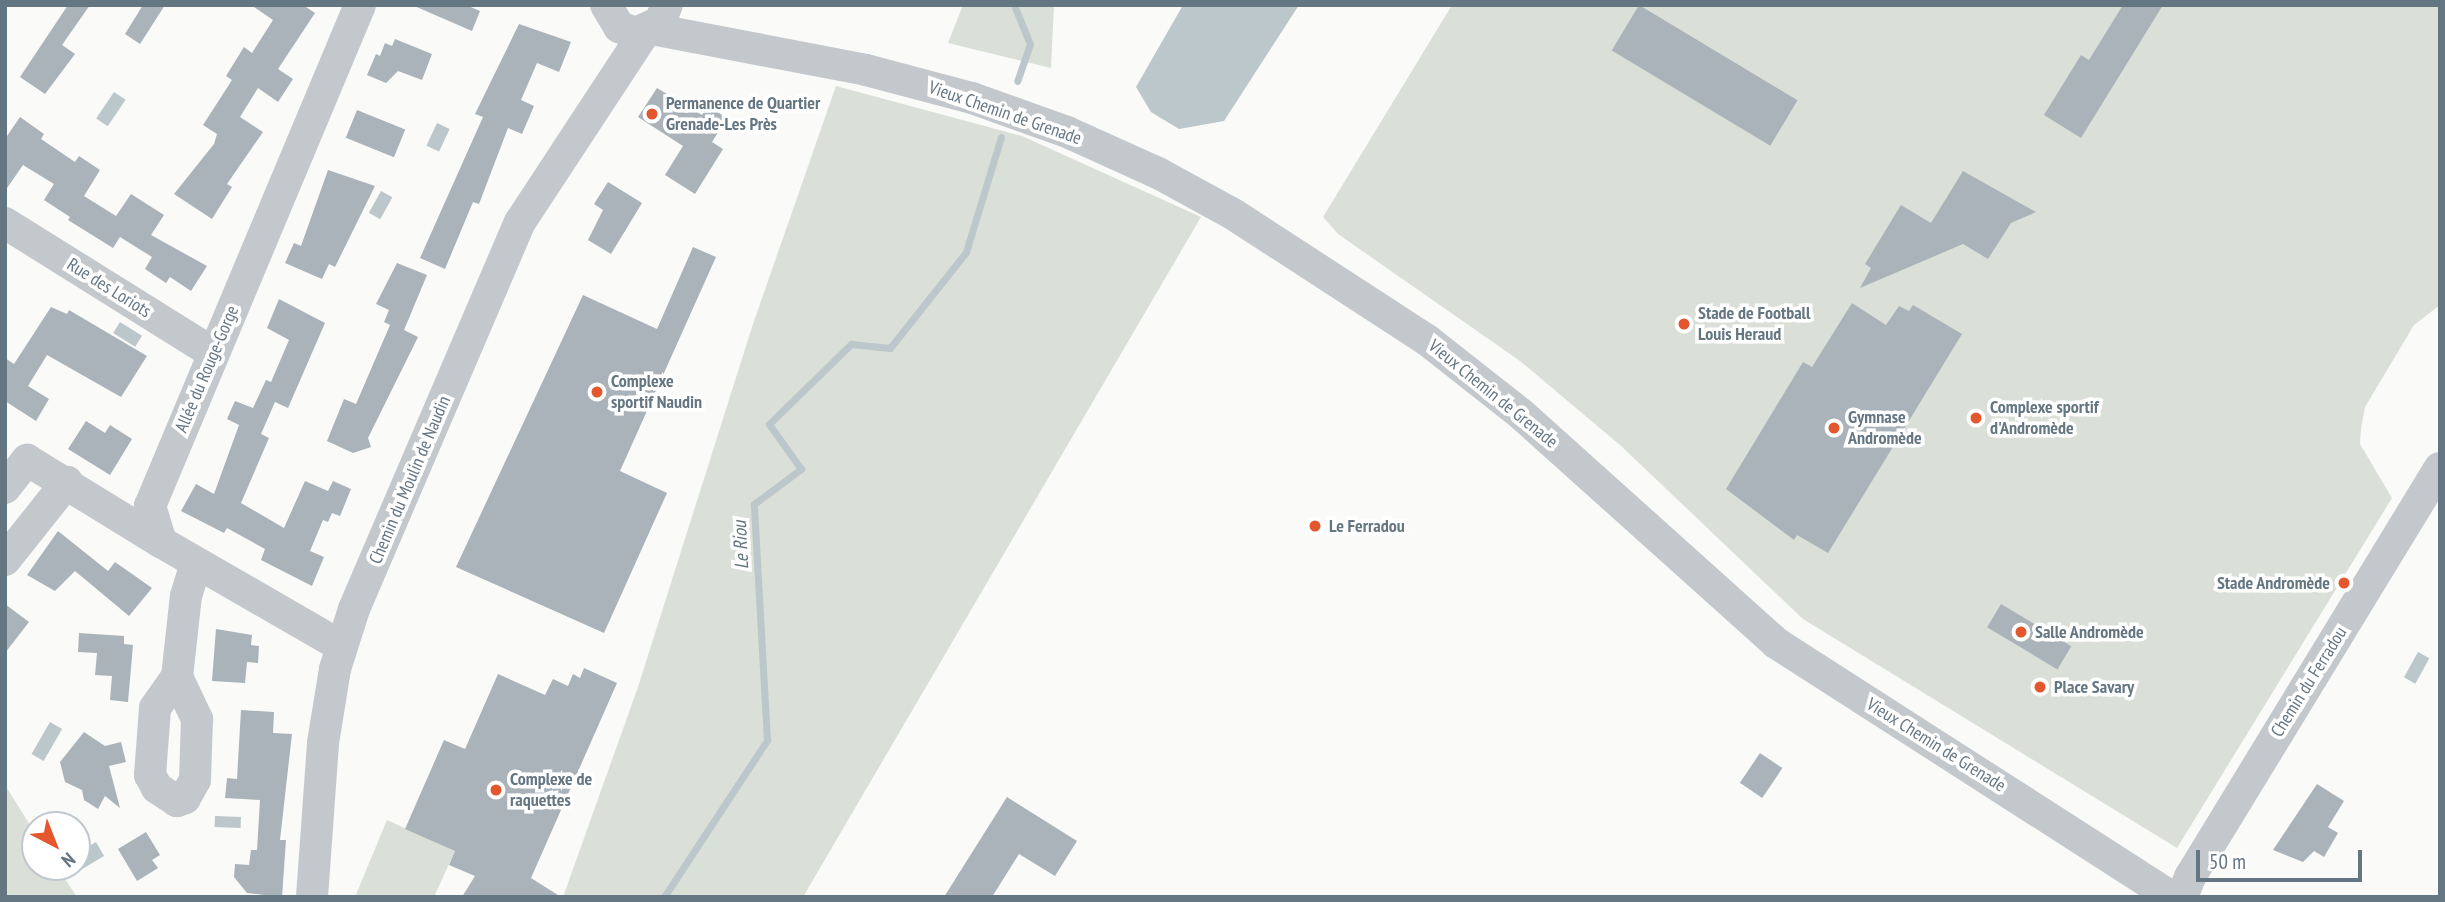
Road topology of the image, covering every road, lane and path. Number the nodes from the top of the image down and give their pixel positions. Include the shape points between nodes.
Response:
1 (360, 5) edge
2 (674, 5) edge
3 (628, 16) edge
4 (733, 43) junction
5 (5, 223) edge
6 (213, 353) junction
7 (2440, 468) edge
8 (67, 482) junction
9 (5, 488) edge
10 (161, 542) junction
11 (5, 560) edge
12 (196, 565) junction
13 (341, 646) junction
14 (177, 677) dead end
15 (312, 897) edge
16 (2171, 897) edge
17 (2182, 897) edge

1 - 6 street, Allée du Rouge-Gorge
2 - 4 street, Vieux Chemin de Grenade
3 - 4 street, Vieux Chemin de Grenade via 691,40
3 - 13 street, Chemin du Moulin de Naudin via 629,62 520,222
4 - 16 street, Vieux Chemin de Grenade via 921,84 1020,114 1158,173 1233,214 1427,341 1521,414 1776,643
5 - 6 street, Rue des Loriots
6 - 10 street, Allée du Rouge-Gorge via 150,506
7 - 17 street, Chemin du Ferradou
8 - 9 street via 27,460
8 - 10 street
8 - 11 street
10 - 12 street
12 - 13 street
12 - 14 street via 186,596
13 - 15 street, Chemin du Moulin de Naudin via 323,743

